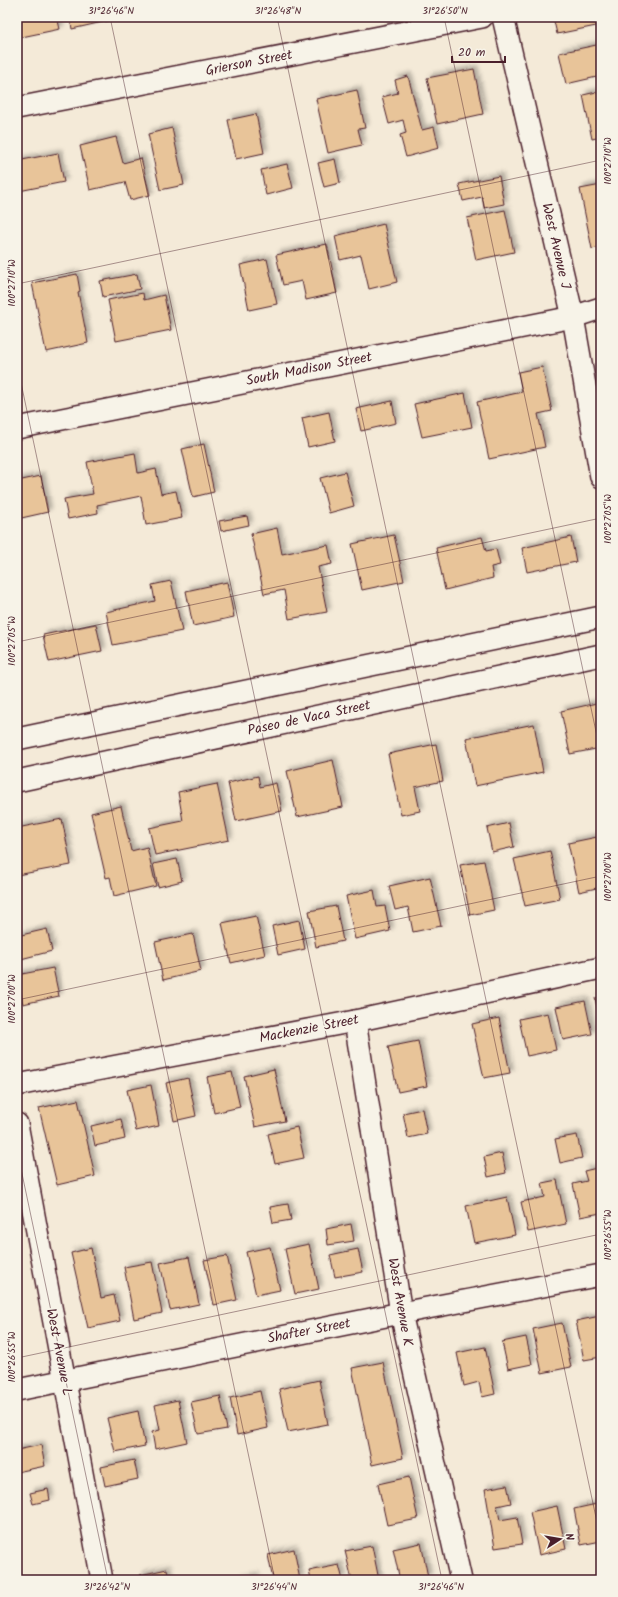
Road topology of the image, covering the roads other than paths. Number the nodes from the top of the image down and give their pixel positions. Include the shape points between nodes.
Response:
1 (482, 17) edge
2 (503, 17) edge
3 (17, 108) edge
4 (601, 308) edge
5 (573, 317) junction
6 (17, 428) edge
7 (601, 477) edge
8 (601, 617) edge
9 (601, 655) edge
10 (17, 739) edge
11 (17, 781) edge
12 (601, 968) edge
13 (355, 1020) junction
14 (17, 1085) edge
15 (17, 1124) edge
16 (601, 1275) edge
17 (400, 1312) junction
18 (64, 1379) junction
19 (17, 1390) edge
20 (102, 1580) edge
21 (461, 1580) edge

1 - 3 street, Grierson Street
2 - 5 street, West Avenue J
4 - 5 street, South Madison Street
5 - 6 street, South Madison Street
5 - 7 street, West Avenue J
8 - 10 street
9 - 11 street, Paseo de Vaca Street
12 - 13 street, Mackenzie Street
13 - 14 street, Mackenzie Street
13 - 17 street, West Avenue K
15 - 18 street, West Avenue L
16 - 17 street, Shafter Street
17 - 18 street, Shafter Street
17 - 21 street, West Avenue K
18 - 19 street, Shafter Street
18 - 20 street, West Avenue L

